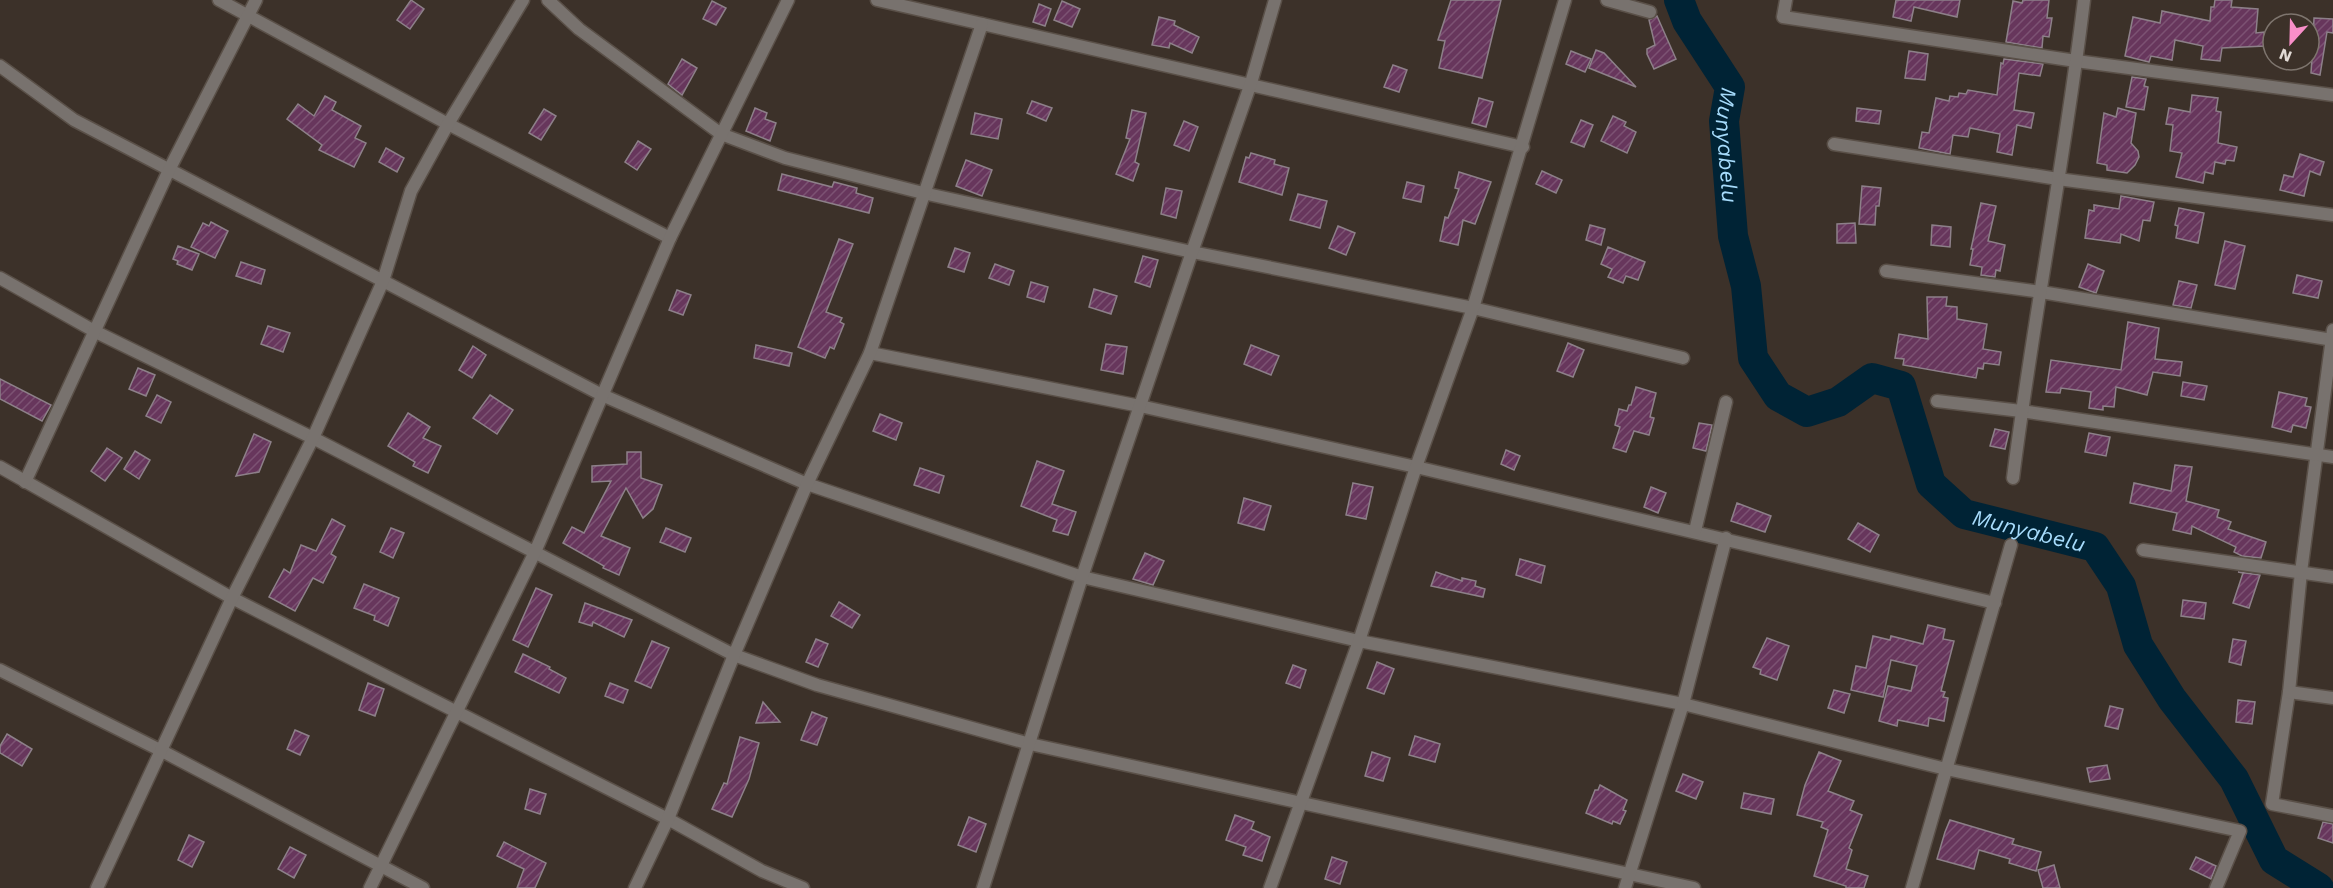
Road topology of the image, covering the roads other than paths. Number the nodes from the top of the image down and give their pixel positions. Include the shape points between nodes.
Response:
1 (219, 0) edge
2 (256, 0) edge
3 (523, 0) edge
4 (548, 0) edge
5 (788, 0) edge
6 (877, 0) edge
7 (1275, 0) edge
8 (1565, 0) edge
9 (1607, 0) edge
10 (1786, 0) edge
11 (2084, 0) edge
12 (1650, 12) dead end
13 (247, 17) junction
14 (982, 24) junction
15 (2076, 61) junction
16 (0, 66) edge
17 (1251, 83) junction
18 (2333, 95) edge
19 (448, 124) junction
20 (721, 134) junction
21 (1834, 144) dead end
22 (1523, 147) junction
23 (169, 170) junction
24 (2058, 179) junction
25 (923, 193) junction
26 (2333, 215) edge
27 (670, 238) junction
28 (1192, 252) junction
29 (1886, 271) dead end
30 (0, 278) edge
31 (383, 281) junction
32 (2041, 292) junction
33 (1473, 308) junction
34 (96, 332) junction
35 (2332, 336) edge
36 (870, 353) junction
37 (1683, 358) dead end
38 (602, 395) junction
39 (1937, 401) dead end
40 (1726, 402) dead end
41 (1140, 406) junction
42 (2021, 411) junction
43 (313, 438) junction
44 (2316, 454) junction
45 (2333, 457) edge
46 (0, 466) edge
47 (1416, 467) junction
48 (2013, 478) dead end
49 (25, 482) junction
50 (807, 484) junction
51 (1695, 531) junction
52 (1726, 538) junction
53 (2011, 545) dead end
54 (2143, 550) dead end
55 (535, 552) junction
56 (2301, 572) junction
57 (1082, 577) junction
58 (2333, 578) edge
59 (232, 598) junction
60 (1995, 603) junction
61 (1359, 641) junction
62 (734, 655) junction
63 (0, 670) edge
64 (2289, 692) junction
65 (2333, 698) edge
66 (1683, 704) junction
67 (458, 712) junction
68 (1030, 744) junction
69 (162, 751) junction
70 (1946, 769) junction
71 (1300, 802) junction
72 (2333, 816) edge
73 (668, 819) junction
74 (379, 867) junction
75 (1629, 874) junction
76 (98, 888) edge
77 (370, 888) edge
78 (423, 888) edge
79 (634, 888) edge
80 (803, 888) edge
81 (983, 888) edge
82 (1270, 888) edge
83 (1625, 888) edge
84 (1694, 888) edge
85 (1912, 888) edge
86 (2216, 888) edge

1 - 13 street
2 - 13 street
3 - 19 street
4 - 20 street via 579,29
5 - 20 street
6 - 14 street
7 - 17 street
8 - 22 street
9 - 12 street
10 - 15 street via 1783,17
11 - 15 street
13 - 19 street
13 - 23 street
14 - 17 street
14 - 25 street
15 - 18 street
15 - 24 street
16 - 23 street via 74,120
17 - 22 street
17 - 28 street
19 - 27 street
19 - 31 street via 411,191
20 - 25 street via 785,158
20 - 27 street
21 - 24 street
22 - 33 street
23 - 31 street
23 - 34 street
24 - 26 street
24 - 32 street
25 - 28 street
25 - 36 street
27 - 38 street
28 - 33 street
28 - 41 street
29 - 32 street
30 - 34 street
31 - 38 street
31 - 43 street
32 - 35 street
32 - 42 street
33 - 37 street
33 - 47 street
34 - 43 street
34 - 49 street
35 - 44 street
36 - 41 street
36 - 50 street
38 - 50 street
38 - 55 street
39 - 42 street
40 - 51 street
41 - 47 street
41 - 57 street
42 - 44 street
42 - 48 street
43 - 55 street
43 - 59 street
44 - 45 street
44 - 56 street
46 - 49 street
47 - 51 street
47 - 61 street
49 - 59 street
50 - 57 street
50 - 62 street
51 - 52 street
52 - 60 street
52 - 66 street
53 - 60 street
54 - 56 street
55 - 62 street
55 - 67 street
56 - 58 street
56 - 64 street
57 - 61 street
57 - 68 street
59 - 67 street
59 - 69 street
60 - 70 street
61 - 66 street
61 - 71 street
62 - 68 street via 817,685
62 - 73 street
63 - 69 street
64 - 65 street
64 - 72 street via 2272,804
66 - 70 street
66 - 75 street
67 - 73 street
67 - 74 street
68 - 71 street
68 - 81 street
69 - 74 street
69 - 76 street
70 - 85 street
70 - 86 street via 2240,831
71 - 75 street
71 - 82 street
73 - 79 street
73 - 80 street via 762,871
74 - 77 street
74 - 78 street
75 - 83 street
75 - 84 street

